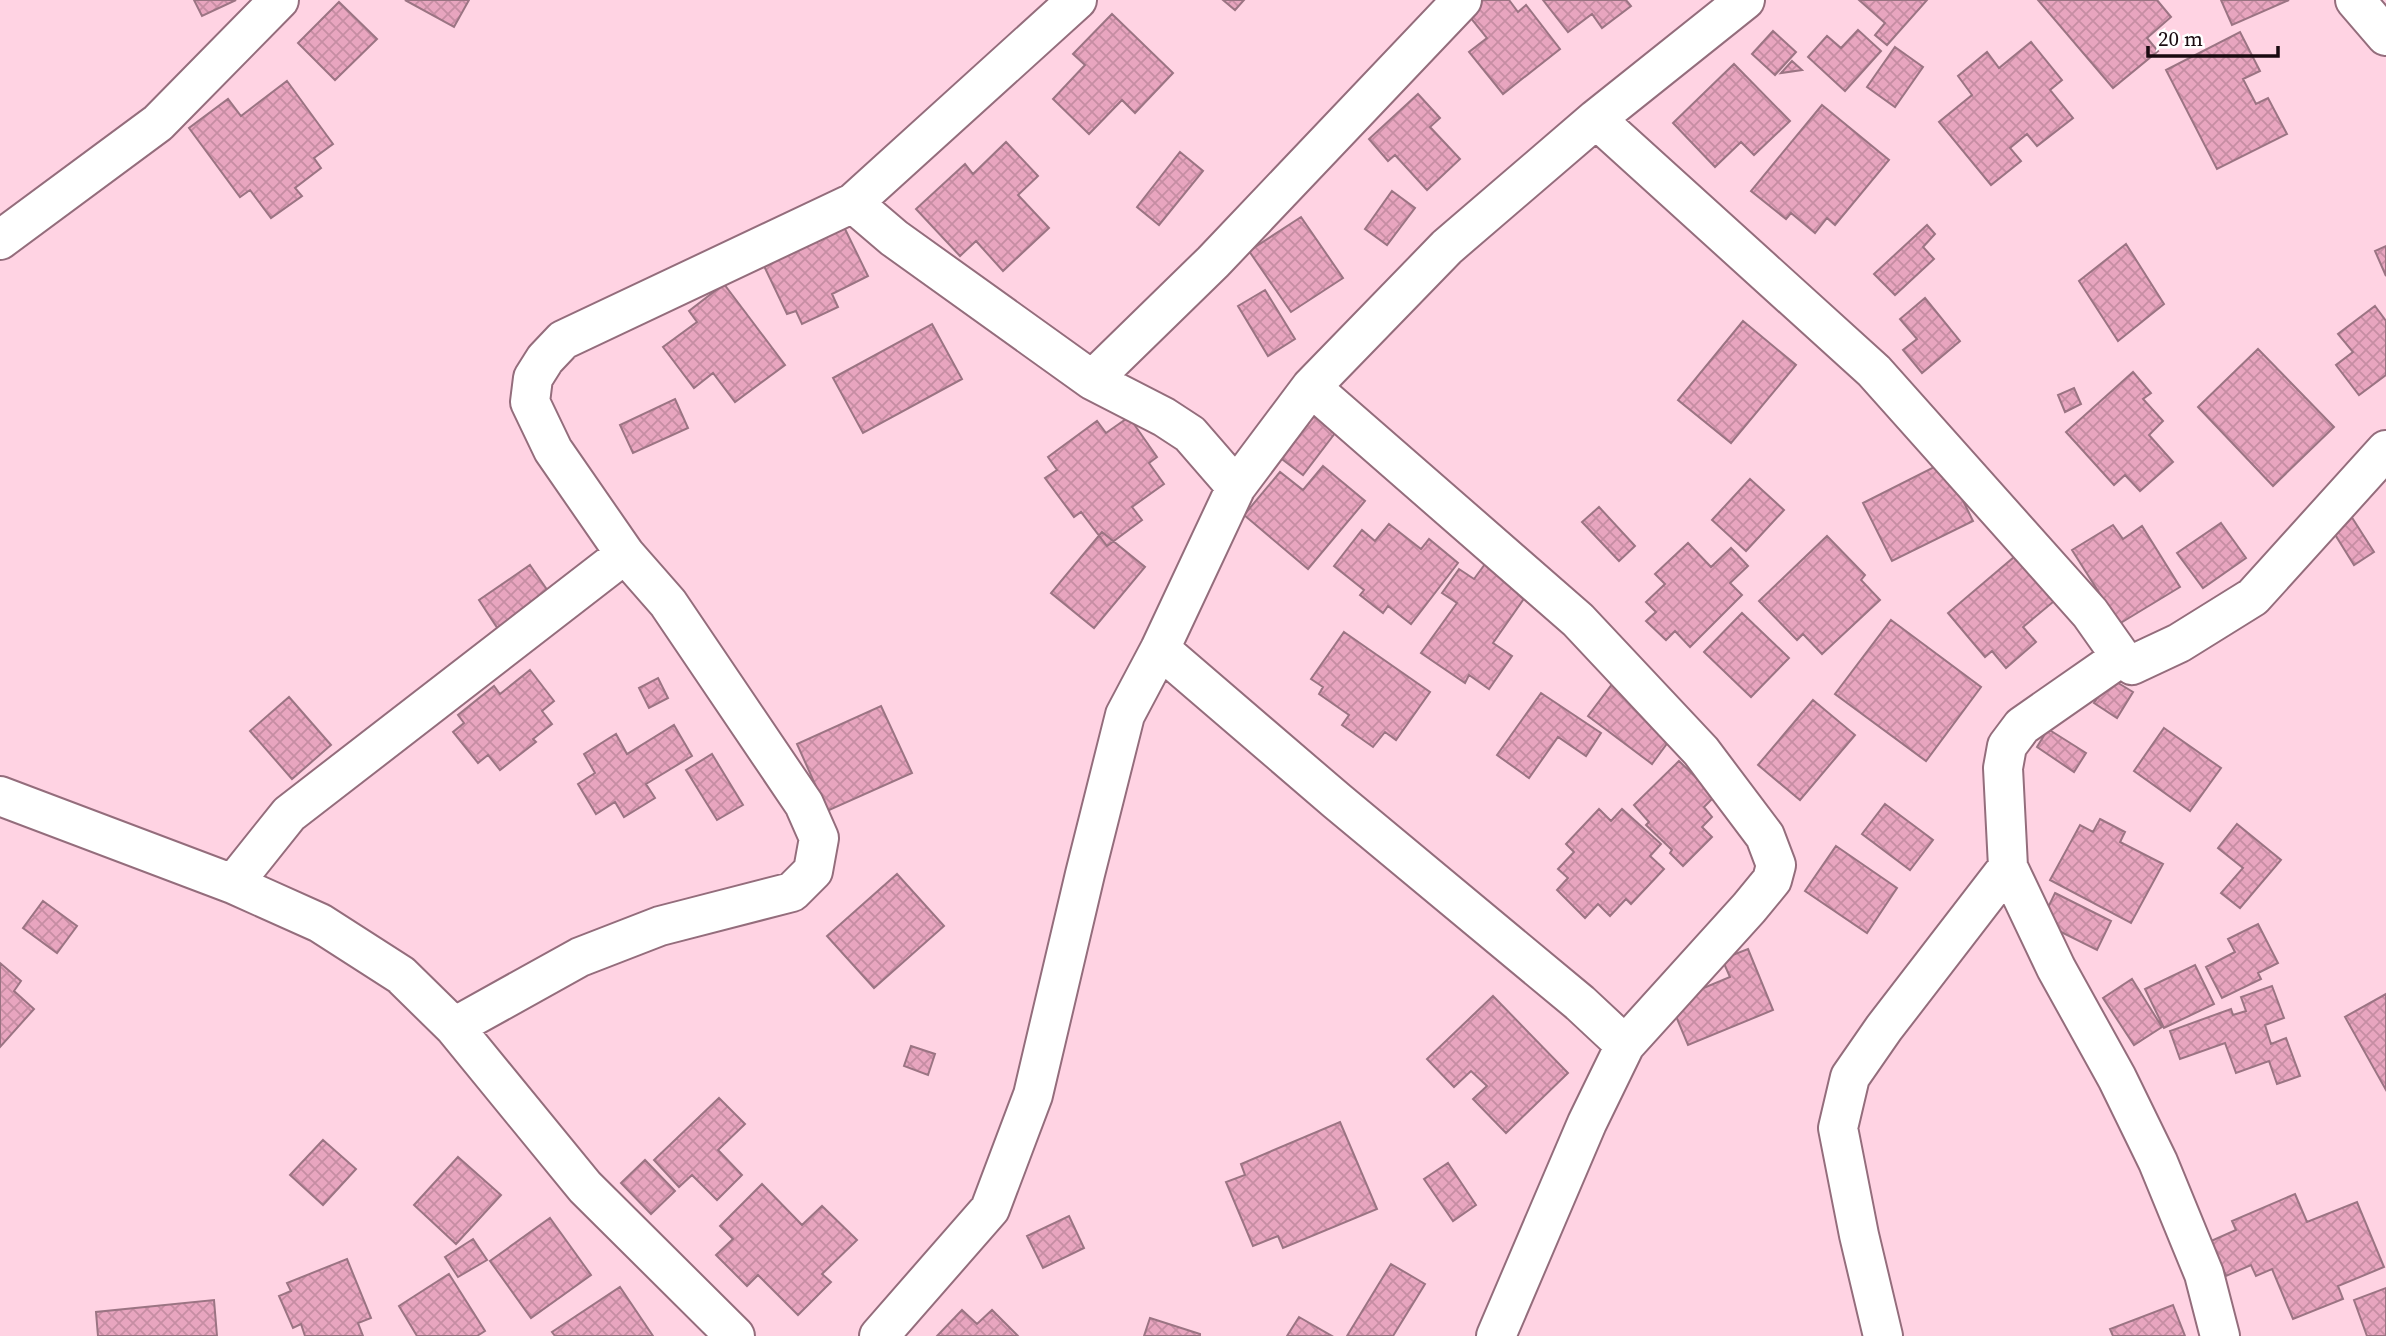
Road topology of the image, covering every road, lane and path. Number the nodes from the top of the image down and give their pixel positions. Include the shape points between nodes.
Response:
1 (279, 0) edge
2 (1077, 0) edge
3 (1462, 0) edge
4 (1745, 0) edge
5 (2355, 0) edge
6 (2386, 36) edge
7 (1596, 119) junction
8 (853, 203) junction
9 (0, 240) edge
10 (1091, 380) junction
11 (1311, 387) junction
12 (2386, 450) edge
13 (1236, 486) junction
14 (625, 554) junction
15 (1160, 649) junction
16 (2121, 657) junction
17 (0, 796) edge
18 (2008, 867) junction
19 (233, 884) junction
20 (454, 1027) junction
21 (1625, 1045) junction
22 (735, 1336) edge
23 (880, 1336) edge
24 (1496, 1336) edge
25 (1883, 1336) edge
26 (2220, 1336) edge

1 - 9 street via 158,123
2 - 8 street
3 - 10 street via 1213,262
4 - 7 street
5 - 6 street
7 - 11 street via 1447,247
7 - 16 street via 1874,371 2090,613
8 - 10 street via 894,238
8 - 14 street via 563,340 545,359 533,378 530,402 553,450
10 - 13 street via 1190,434
11 - 13 street
11 - 21 street via 1578,620 1701,751 1765,836 1776,865 1772,880
12 - 16 street via 2253,597 2179,643 2132,665
13 - 15 street
14 - 19 street via 289,814
14 - 20 street via 668,603 804,804 819,838 813,871 792,892 660,926 580,957
15 - 21 street
15 - 23 street via 1125,715 1033,1095 990,1209
16 - 18 street via 2022,726 2007,746 2003,768
17 - 19 street
18 - 25 street via 1850,1077 1838,1128
18 - 26 street via 2158,1162 2204,1274
19 - 20 street via 320,923 401,975
20 - 22 street via 585,1188
21 - 24 street

